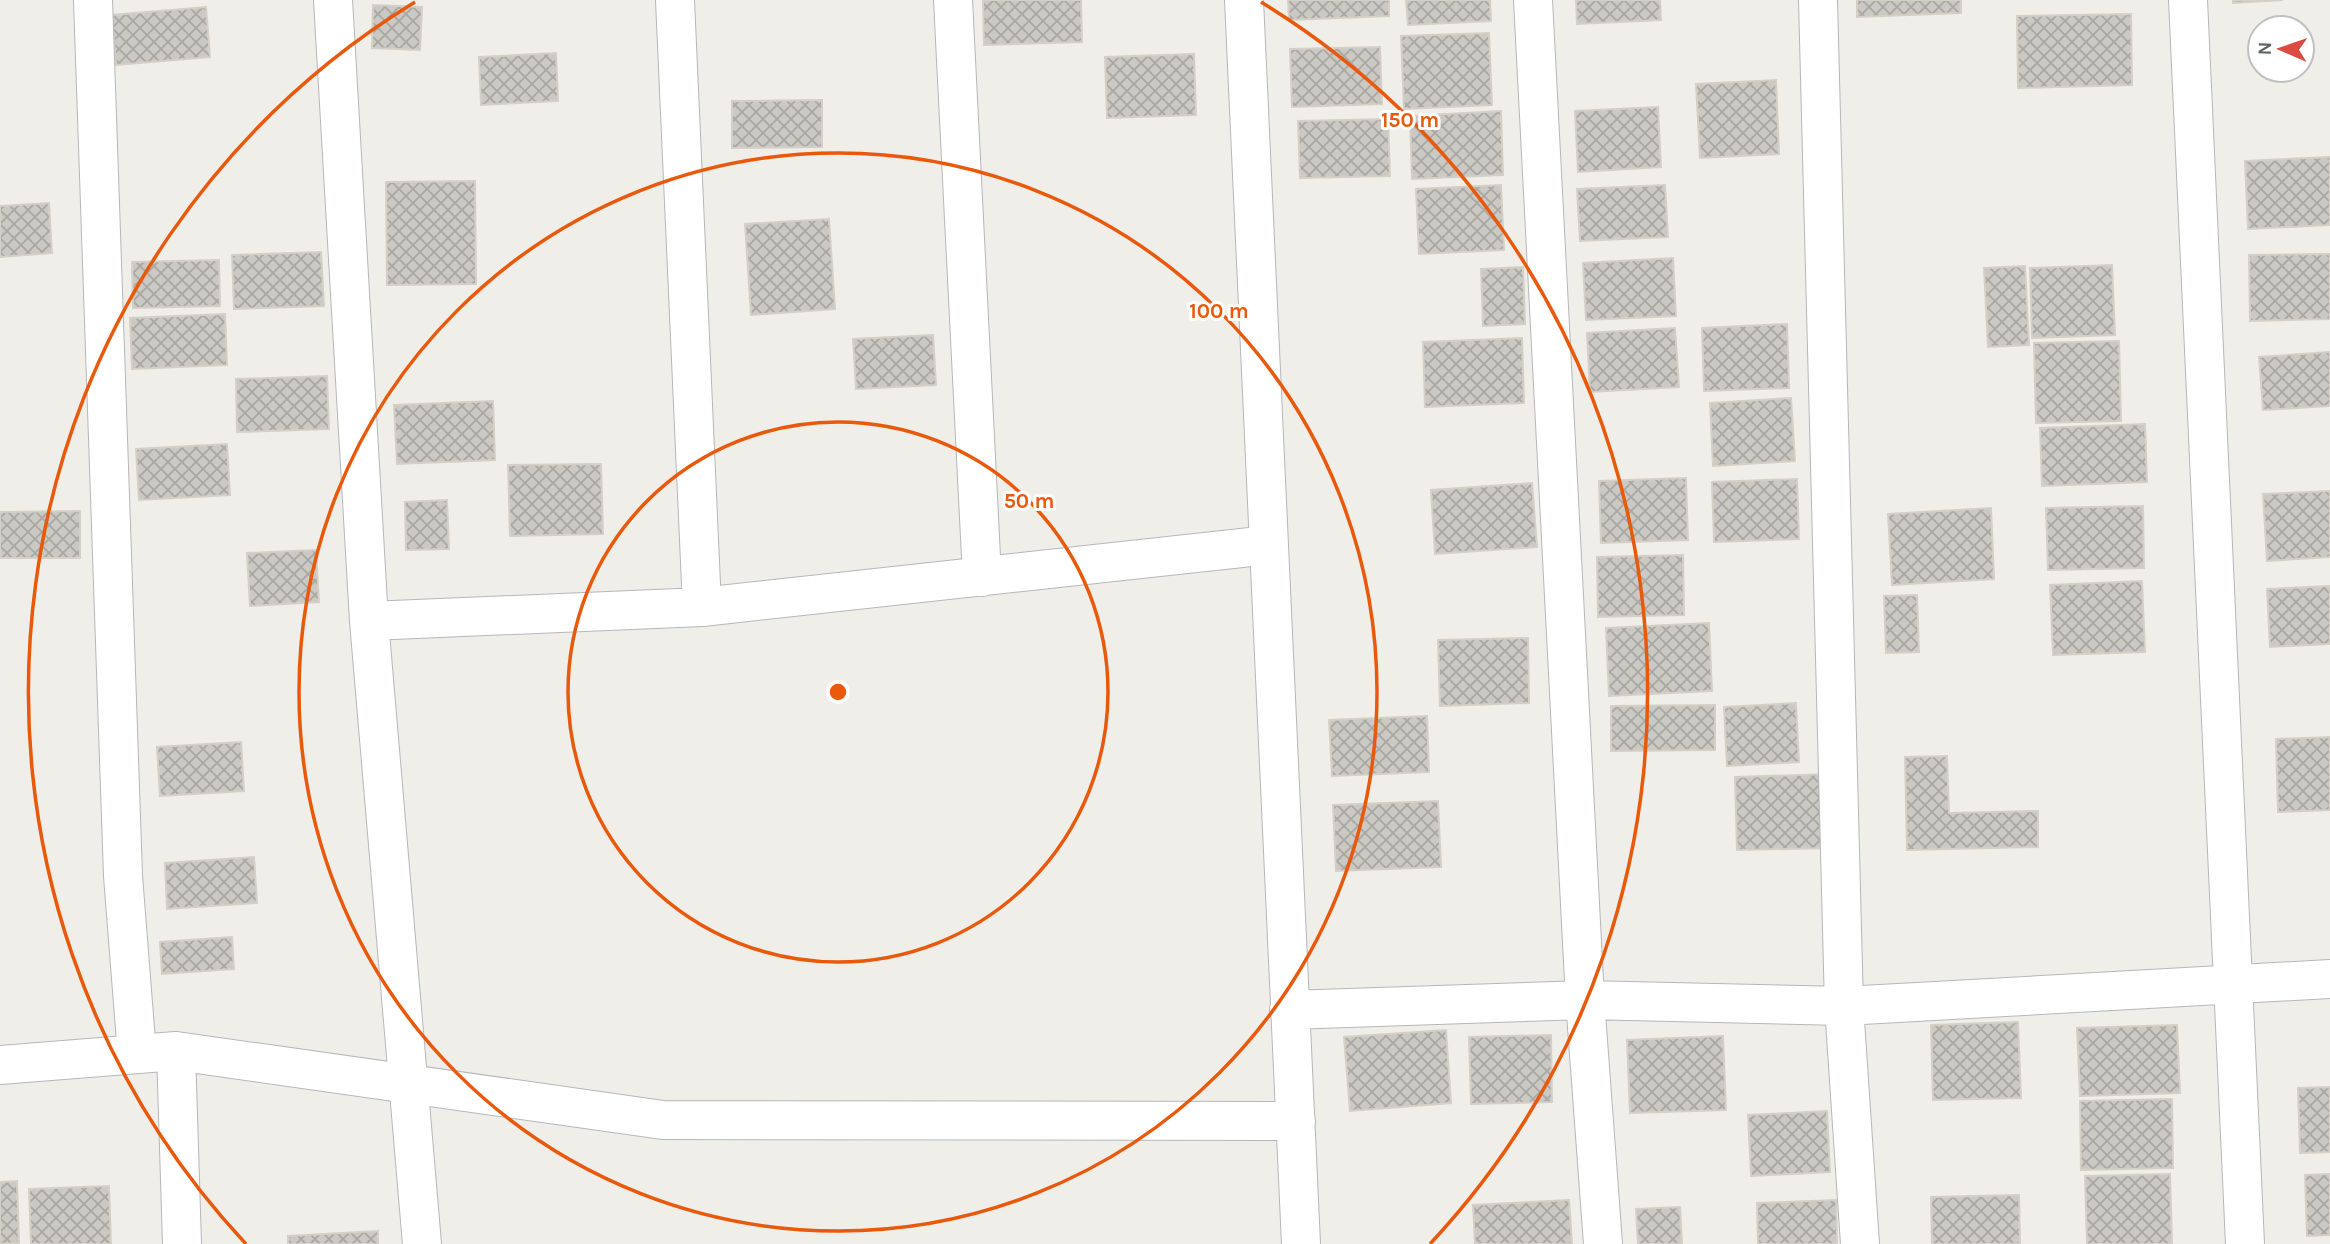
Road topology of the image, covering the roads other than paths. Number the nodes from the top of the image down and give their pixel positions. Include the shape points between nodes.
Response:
1 (93, 0) edge
2 (333, 0) edge
3 (675, 0) edge
4 (953, 0) edge
5 (1244, 0) edge
6 (1533, 0) edge
7 (1818, 0) edge
8 (2188, 0) edge
9 (1269, 545) junction
10 (982, 577) junction
11 (702, 607) junction
12 (369, 621) junction
13 (2330, 979) edge
14 (2231, 984) junction
15 (1585, 1000) junction
16 (1844, 1006) junction
17 (1289, 1010) junction
18 (176, 1052) junction
19 (137, 1054) junction
20 (0, 1065) edge
21 (410, 1083) junction
22 (1296, 1121) junction
23 (183, 1244) edge
24 (422, 1244) edge
25 (1301, 1244) edge
26 (1603, 1244) edge
27 (1860, 1244) edge
28 (2245, 1244) edge

1 - 19 street via 123,876
2 - 12 street
3 - 11 street
4 - 10 street
5 - 9 street
6 - 15 street
7 - 16 street
8 - 14 street
9 - 10 street
9 - 17 street
10 - 11 street
11 - 12 street
12 - 21 street
13 - 14 street
14 - 16 street
14 - 28 street
15 - 16 street
15 - 17 street
15 - 26 street
16 - 27 street
17 - 22 street
18 - 19 street
18 - 21 street
18 - 23 street
19 - 20 street
21 - 22 street via 663,1120
21 - 24 street
22 - 25 street

